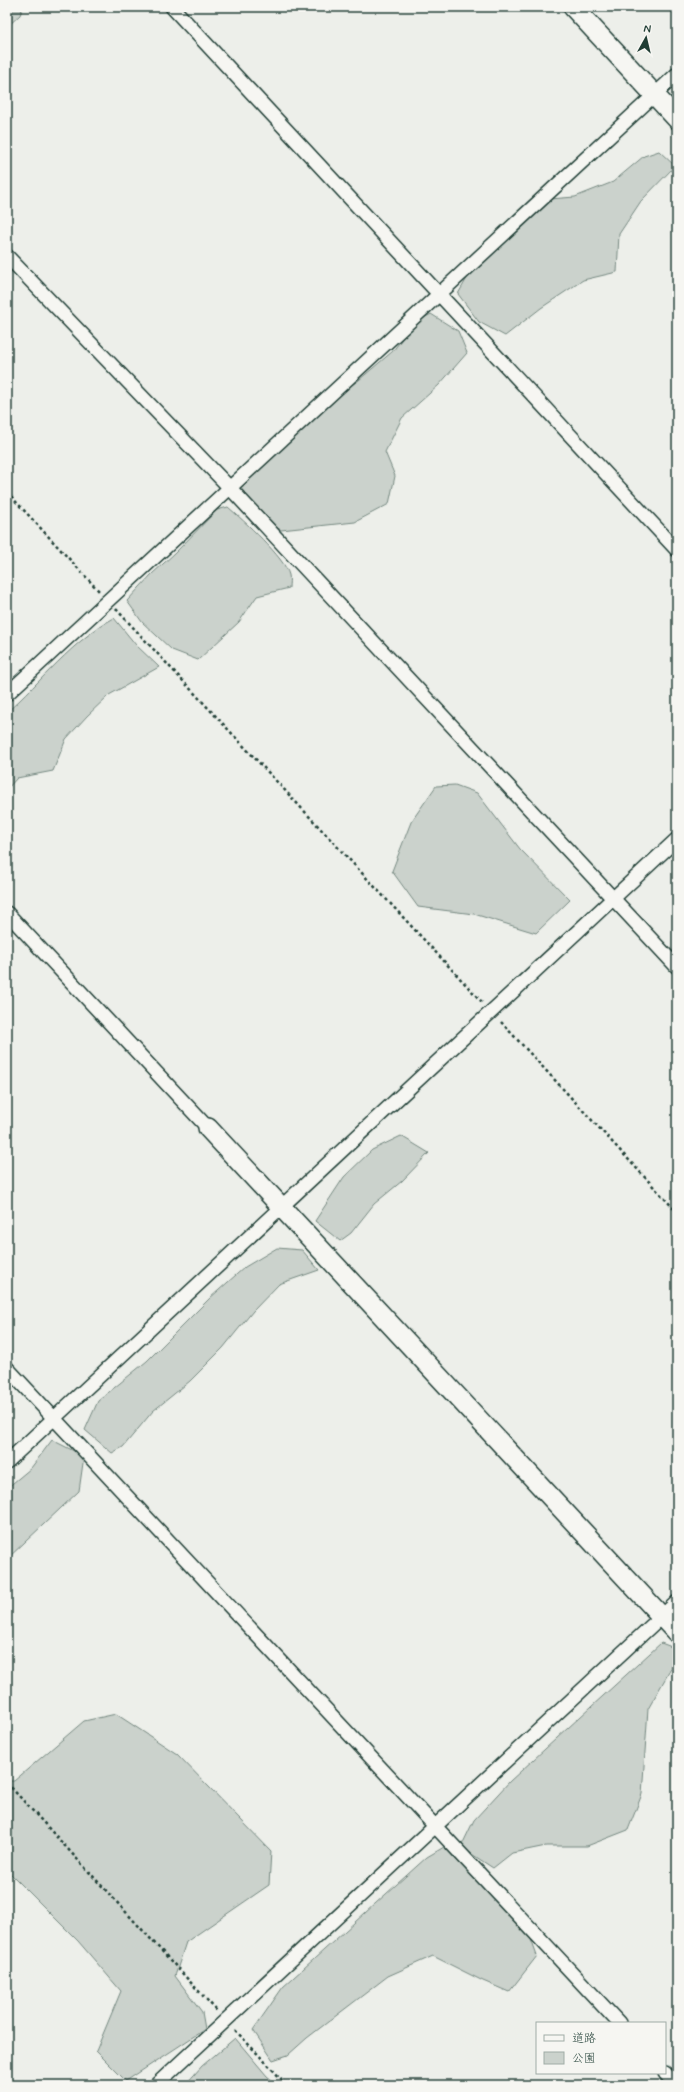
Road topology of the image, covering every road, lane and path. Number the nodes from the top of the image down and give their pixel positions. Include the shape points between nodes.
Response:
1 (172, 7) edge
2 (573, 7) edge
3 (677, 74) edge
4 (655, 95) junction
5 (677, 119) edge
6 (7, 256) edge
7 (439, 294) junction
8 (230, 488) junction
9 (7, 492) edge
10 (677, 550) edge
11 (108, 601) junction
12 (7, 694) edge
13 (677, 839) edge
14 (612, 897) junction
15 (7, 913) edge
16 (677, 966) edge
17 (491, 1012) junction
18 (208, 1128) joint
19 (282, 1208) junction
20 (677, 1212) edge
21 (7, 1368) edge
22 (54, 1418) junction
23 (7, 1462) edge
24 (677, 1602) edge
25 (662, 1616) junction
26 (677, 1633) edge
27 (7, 1783) edge
28 (436, 1825) junction
29 (226, 2020) junction
30 (617, 2022) edge
31 (666, 2074) edge
32 (156, 2085) edge
33 (287, 2085) edge
34 (676, 2085) edge

1 - 7 street
2 - 4 street
3 - 4 street
4 - 5 street
4 - 7 street
6 - 8 street
7 - 8 street
7 - 10 street
8 - 11 street
8 - 14 street
9 - 11 path
11 - 12 street
11 - 17 path
13 - 14 street
14 - 16 street
14 - 17 street
15 - 18 street
17 - 19 street
17 - 20 path
18 - 19 street
19 - 22 street
19 - 25 street
21 - 22 street
22 - 23 street
22 - 28 street
24 - 25 street
25 - 26 street
25 - 28 street
27 - 29 path
28 - 29 street
28 - 30 street
29 - 32 street
29 - 33 path
31 - 34 street

